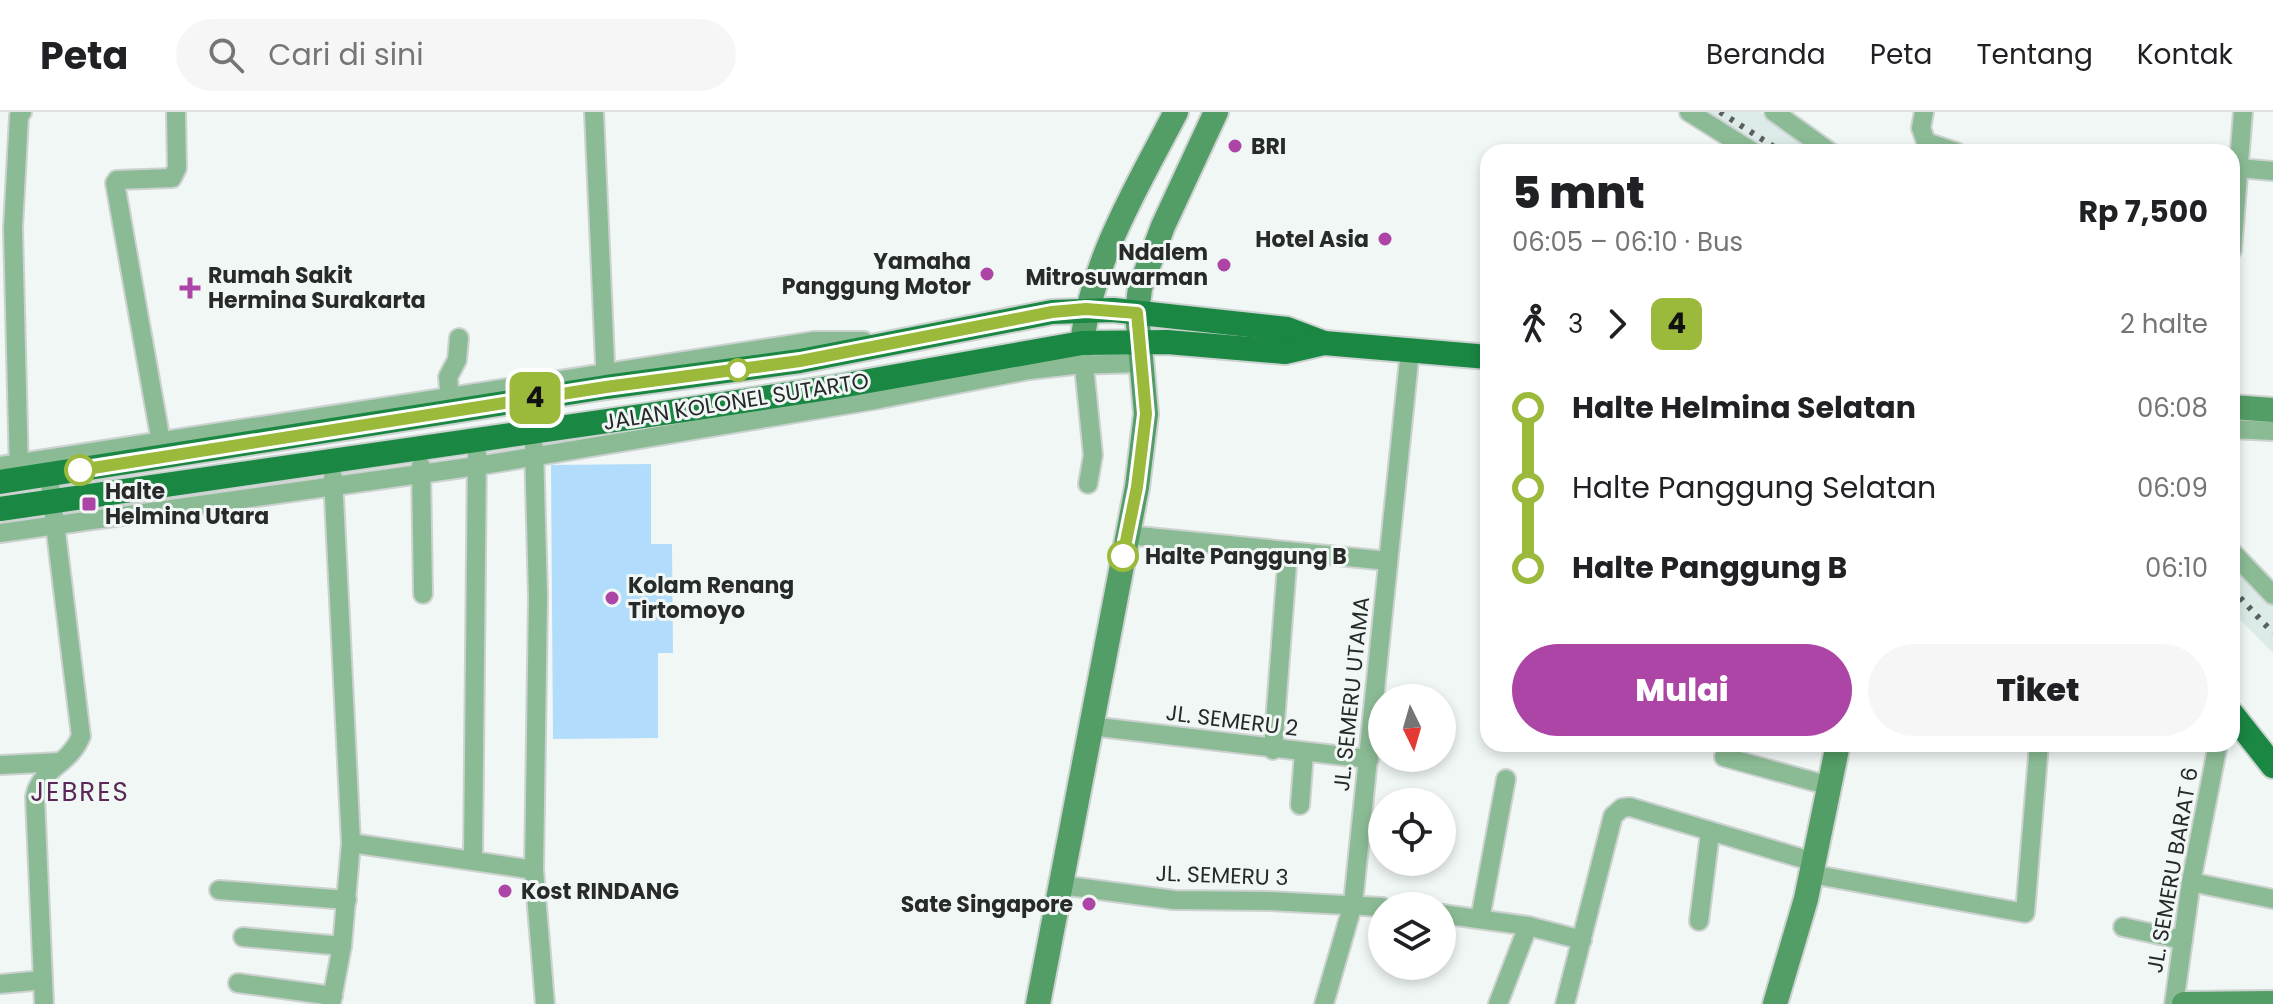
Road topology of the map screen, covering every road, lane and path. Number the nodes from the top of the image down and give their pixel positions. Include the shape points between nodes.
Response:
1 (22, 112) edge
2 (176, 112) edge
3 (594, 112) edge
4 (1178, 112) edge
5 (1689, 112) edge
6 (1774, 112) edge
7 (1924, 112) edge
8 (2243, 112) edge
9 (1213, 119) edge
10 (1740, 144) edge
11 (1819, 144) edge
12 (1930, 144) edge
13 (2240, 154) edge
14 (2240, 168) edge
15 (2273, 171) edge
16 (6, 228) edge
17 (1086, 309) junction
18 (1137, 313) junction
19 (8, 320) edge
20 (958, 330) junction
21 (459, 338) dead end
22 (1324, 343) junction
23 (1410, 350) junction
24 (1140, 352) junction
25 (1083, 354) junction
26 (1480, 356) edge
27 (963, 374) junction
28 (606, 380) junction
29 (450, 399) junction
30 (2240, 408) edge
31 (2273, 410) edge
32 (2240, 429) edge
33 (2273, 431) edge
34 (533, 432) junction
35 (477, 439) junction
36 (161, 442) junction
37 (420, 447) junction
38 (534, 456) junction
39 (477, 466) junction
40 (9, 473) edge
41 (333, 473) junction
42 (421, 474) junction
43 (49, 475) junction
44 (1088, 484) dead end
45 (0, 509) edge
46 (54, 512) junction
47 (0, 533) edge
48 (1128, 535) junction
49 (1288, 551) junction
50 (2240, 560) edge
51 (1388, 561) junction
52 (423, 594) dead end
53 (2273, 595) edge
54 (1376, 684) edge
55 (2240, 724) edge
56 (1090, 726) junction
57 (1273, 750) junction
58 (1836, 752) edge
59 (2038, 752) edge
60 (2216, 752) edge
61 (1304, 753) junction
62 (1724, 757) dead end
63 (1368, 759) edge
64 (64, 762) junction
65 (0, 765) edge
66 (2273, 766) edge
67 (1368, 768) edge
68 (1506, 779) dead end
69 (1830, 786) junction
70 (1300, 805) dead end
71 (1710, 833) junction
72 (351, 843) junction
73 (473, 860) junction
74 (1812, 868) junction
75 (534, 870) junction
76 (2191, 882) junction
77 (1061, 885) junction
78 (219, 890) dead end
79 (2273, 899) edge
80 (347, 900) junction
81 (1353, 904) junction
82 (1368, 906) edge
83 (1456, 916) edge
84 (1480, 919) junction
85 (1699, 921) dead end
86 (1528, 926) junction
87 (2123, 927) dead end
88 (243, 937) dead end
89 (1582, 940) junction
90 (2183, 940) junction
91 (342, 946) junction
92 (43, 980) junction
93 (238, 983) dead end
94 (0, 984) edge
95 (332, 1000) edge
96 (44, 1004) edge
97 (545, 1004) edge
98 (1038, 1004) edge
99 (1324, 1004) edge
100 (1498, 1004) edge
101 (1565, 1004) edge
102 (1775, 1004) edge
103 (2174, 1004) edge
104 (2184, 1004) edge
105 (2272, 1004) edge

1 - 16 street
2 - 36 street via 177,168 172,178 115,183
3 - 28 street
4 - 9 main road
4 - 17 main road via 1112,239
5 - 10 street
6 - 11 street
7 - 12 street via 1922,136
8 - 13 street
9 - 18 main road via 1163,226 1140,288
14 - 15 street
16 - 19 street
17 - 18 main road, JALAN KOLONEL SUTARTO
17 - 20 main road, JALAN KOLONEL SUTARTO
17 - 25 main road
18 - 22 main road, JALAN KOLONEL SUTARTO via 1287,329
18 - 24 main road
19 - 40 street
20 - 27 main road
20 - 28 main road, JALAN KOLONEL SUTARTO via 800,361
21 - 29 street via 457,360 448,377
22 - 23 main road
22 - 24 main road, JALAN KOLONEL SUTARTO via 1285,352
23 - 26 main road
23 - 51 street, JL. SEMERU UTAMA
24 - 25 main road, JALAN KOLONEL SUTARTO
24 - 48 main road via 1146,414
25 - 27 main road, JALAN KOLONEL SUTARTO
25 - 44 street via 1093,455
27 - 34 main road, JALAN KOLONEL SUTARTO
27 - 38 street
28 - 29 street
28 - 43 main road, JALAN KOLONEL SUTARTO
29 - 36 street
30 - 31 main road
32 - 33 street
34 - 35 main road, JALAN KOLONEL SUTARTO
34 - 38 street
35 - 37 main road, JALAN KOLONEL SUTARTO
35 - 39 street
36 - 40 street
37 - 41 main road, JALAN KOLONEL SUTARTO
37 - 42 street
38 - 39 street
38 - 75 street
39 - 42 street
39 - 73 street
40 - 43 main road, JALAN KOLONEL SUTARTO
41 - 42 street
41 - 46 main road, JALAN KOLONEL SUTARTO
41 - 72 street
42 - 52 street
43 - 46 street
45 - 46 main road, JALAN KOLONEL SUTARTO
46 - 47 street
46 - 64 street via 81,736
48 - 49 street
48 - 56 main road
49 - 51 street
49 - 57 street
50 - 53 street
51 - 54 street, JL. SEMERU UTAMA
55 - 66 main road
56 - 57 street, JL. SEMERU 2
56 - 77 main road
57 - 61 street, JL. SEMERU 2
58 - 69 main road
59 - 74 street via 2025,913
60 - 76 street, JL. SEMERU BARAT 6
61 - 63 street, JL. SEMERU 2
61 - 70 street
62 - 69 street
64 - 65 street
64 - 92 street via 45,774 35,797
67 - 81 street, JL. SEMERU UTAMA
68 - 84 street
69 - 74 main road
71 - 74 street
71 - 85 street
71 - 89 street via 1630,807 1617,811
72 - 73 street
72 - 80 street
73 - 75 street
74 - 102 main road
75 - 97 street
76 - 79 street
76 - 90 street, JL. SEMERU BARAT 6
77 - 81 street, JL. SEMERU 3 via 1174,900
77 - 98 main road
78 - 80 street
80 - 91 street
81 - 82 street, JL. SEMERU 3
81 - 99 street, JL. SEMERU UTAMA
83 - 84 street
84 - 86 street
86 - 89 street
86 - 100 street
87 - 90 street
88 - 91 street
89 - 101 street
90 - 103 street, JL. SEMERU BARAT 6
91 - 95 street
92 - 94 street
92 - 96 street
93 - 95 street
104 - 105 main road

